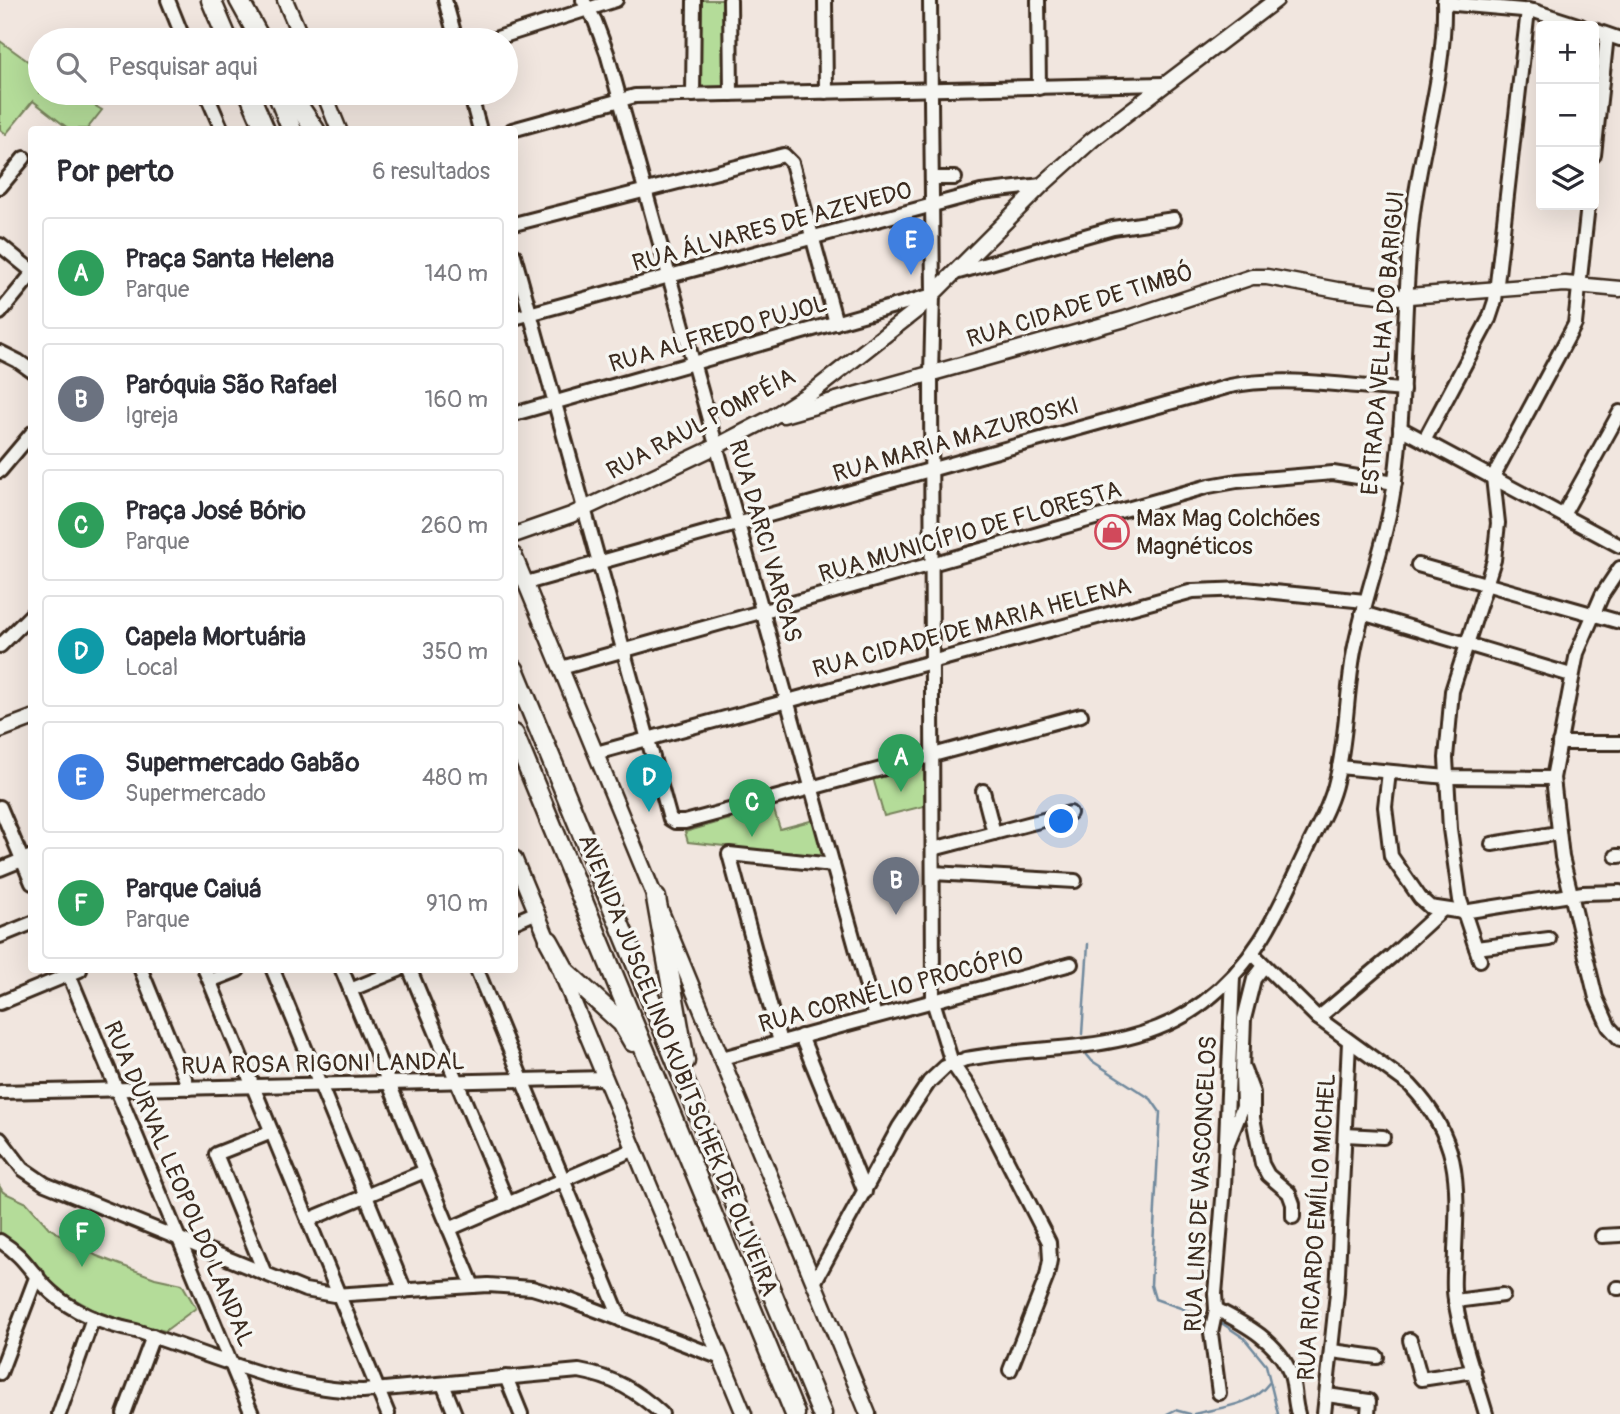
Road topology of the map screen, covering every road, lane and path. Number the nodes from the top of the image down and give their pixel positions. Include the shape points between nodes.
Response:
1 (167, 0) edge
2 (211, 0) edge
3 (239, 0) edge
4 (445, 0) edge
5 (616, 0) edge
6 (694, 0) edge
7 (730, 0) edge
8 (825, 0) edge
9 (930, 0) edge
10 (1038, 0) edge
11 (1276, 0) edge
12 (289, 1) edge
13 (1444, 1) edge
14 (586, 5) edge
15 (1528, 10) junction
16 (1564, 21) edge
17 (179, 28) edge
18 (223, 28) edge
19 (251, 28) edge
20 (254, 28) edge
21 (298, 28) edge
22 (453, 28) edge
23 (518, 30) edge
24 (1614, 37) edge
25 (1164, 84) junction
26 (1122, 87) junction
27 (1039, 88) junction
28 (931, 90) junction
29 (826, 92) junction
30 (731, 94) junction
31 (693, 95) junction
32 (620, 99) junction
33 (1139, 103) junction
34 (211, 105) edge
35 (255, 105) edge
36 (282, 105) edge
37 (298, 105) edge
38 (329, 105) edge
39 (473, 105) edge
40 (220, 126) edge
41 (263, 126) edge
42 (290, 126) edge
43 (313, 126) edge
44 (337, 126) edge
45 (479, 126) edge
46 (518, 128) edge
47 (1595, 147) edge
48 (24, 158) dead end
49 (932, 178) junction
50 (955, 178) dead end
51 (1042, 185) junction
52 (0, 187) edge
53 (645, 190) junction
54 (932, 205) junction
55 (1587, 210) edge
56 (1174, 219) dead end
57 (518, 223) edge
58 (812, 237) junction
59 (0, 245) edge
60 (28, 269) edge
61 (518, 269) edge
62 (955, 273) junction
63 (669, 276) junction
64 (28, 277) edge
65 (1579, 284) junction
66 (1620, 289) edge
67 (1496, 290) junction
68 (933, 295) junction
69 (1408, 298) junction
70 (918, 309) junction
71 (0, 313) edge
72 (531, 314) junction
73 (518, 317) edge
74 (836, 323) junction
75 (932, 331) junction
76 (0, 352) edge
77 (694, 363) junction
78 (28, 368) edge
79 (931, 374) junction
80 (1403, 390) junction
81 (811, 397) junction
82 (555, 402) junction
83 (1620, 412) edge
84 (518, 413) edge
85 (1400, 428) junction
86 (28, 438) edge
87 (1424, 440) junction
88 (716, 446) junction
89 (932, 469) junction
90 (0, 471) edge
91 (1493, 477) junction
92 (1395, 484) junction
93 (584, 509) junction
94 (1563, 515) junction
95 (738, 524) junction
96 (518, 533) edge
97 (1620, 545) edge
98 (599, 563) junction
99 (518, 564) edge
100 (932, 564) junction
101 (1418, 565) dead end
102 (1620, 568) edge
103 (526, 583) junction
104 (1487, 585) junction
105 (1363, 607) junction
106 (763, 612) junction
107 (1592, 616) junction
108 (28, 618) edge
109 (1620, 622) edge
110 (1466, 644) junction
111 (0, 646) edge
112 (623, 651) junction
113 (932, 661) junction
114 (561, 668) junction
115 (1571, 675) junction
116 (518, 679) edge
117 (788, 701) junction
118 (1081, 715) dead end
119 (28, 720) edge
120 (0, 730) edge
121 (647, 739) junction
122 (1559, 743) junction
123 (1620, 743) edge
124 (518, 744) edge
125 (596, 753) junction
126 (933, 755) junction
127 (1339, 767) junction
128 (1389, 772) junction
129 (1447, 777) junction
130 (1553, 778) junction
131 (812, 788) junction
132 (983, 791) dead end
133 (0, 807) edge
134 (1070, 813) dead end
135 (994, 833) junction
136 (1558, 833) junction
137 (1492, 844) dead end
138 (933, 849) junction
139 (27, 858) edge
140 (833, 865) junction
141 (518, 867) edge
142 (0, 869) edge
143 (933, 873) junction
144 (1075, 881) dead end
145 (1620, 892) edge
146 (1570, 895) junction
147 (656, 898) junction
148 (1442, 910) junction
149 (537, 912) junction
150 (1463, 912) junction
151 (518, 920) edge
152 (28, 925) edge
153 (0, 936) edge
154 (1549, 939) dead end
155 (549, 941) junction
156 (1253, 954) junction
157 (1071, 964) dead end
158 (1264, 966) junction
159 (68, 973) edge
160 (73, 973) edge
161 (142, 973) edge
162 (274, 973) edge
163 (343, 973) edge
164 (392, 973) edge
165 (411, 973) edge
166 (478, 973) edge
167 (208, 975) edge
168 (1233, 977) junction
169 (350, 990) junction
170 (933, 1001) junction
171 (0, 1003) edge
172 (875, 1016) junction
173 (1318, 1018) junction
174 (801, 1036) junction
175 (1620, 1039) edge
176 (780, 1042) junction
177 (1349, 1042) junction
178 (722, 1058) junction
179 (966, 1059) junction
180 (952, 1063) junction
181 (1242, 1066) junction
182 (606, 1078) junction
183 (523, 1080) junction
184 (457, 1082) junction
185 (389, 1083) junction
186 (660, 1084) junction
187 (321, 1085) junction
188 (253, 1086) junction
189 (189, 1088) junction
190 (117, 1089) junction
191 (0, 1092) edge
192 (972, 1092) junction
193 (694, 1102) junction
194 (272, 1132) junction
195 (1345, 1135) junction
196 (1383, 1137) dead end
197 (0, 1139) edge
198 (635, 1149) junction
199 (1225, 1150) junction
200 (425, 1171) junction
201 (564, 1180) junction
202 (865, 1192) junction
203 (367, 1196) junction
204 (508, 1204) junction
205 (1293, 1217) dead end
206 (308, 1220) junction
207 (449, 1229) junction
208 (1620, 1235) edge
209 (1602, 1236) dead end
210 (180, 1239) junction
211 (0, 1241) edge
212 (265, 1274) junction
213 (37, 1275) junction
214 (814, 1283) junction
215 (473, 1286) junction
216 (405, 1291) junction
217 (1503, 1294) dead end
218 (339, 1295) junction
219 (1455, 1301) junction
220 (1216, 1309) junction
221 (93, 1318) junction
222 (621, 1320) junction
223 (153, 1336) junction
224 (1410, 1340) dead end
225 (1332, 1351) junction
226 (721, 1357) junction
227 (1377, 1357) dead end
228 (231, 1363) junction
229 (1010, 1370) dead end
230 (1474, 1371) junction
231 (0, 1373) edge
232 (506, 1377) junction
233 (443, 1384) junction
234 (378, 1391) junction
235 (1219, 1393) dead end
236 (1327, 1395) junction
237 (59, 1414) edge
238 (124, 1414) edge
239 (252, 1414) edge
240 (388, 1414) edge
241 (456, 1414) edge
242 (521, 1414) edge
243 (662, 1414) edge
244 (744, 1414) edge
245 (795, 1414) edge
246 (822, 1414) edge
247 (868, 1414) edge
248 (1298, 1414) edge
249 (1324, 1414) edge
250 (1368, 1414) edge
251 (1485, 1414) edge

1 - 17 street
2 - 18 highway
3 - 19 highway
3 - 20 highway
4 - 22 street
5 - 14 street
6 - 31 street
7 - 30 street
8 - 29 street
9 - 28 street
10 - 27 street
11 - 25 main road, RUA RAUL POMPÉIA
12 - 21 main road
13 - 15 street
13 - 69 street, ESTRADA VELHA DO BARIGUI via 1440,65 1413,213
14 - 23 street
14 - 32 street, RUA DARCI VARGAS via 604,42
15 - 16 street
15 - 67 street
24 - 47 street
25 - 26 street
25 - 33 main road, RUA RAUL POMPÉIA
26 - 27 street
26 - 33 street
27 - 28 street
28 - 29 street
28 - 49 street
29 - 30 street
30 - 31 street
31 - 32 street
32 - 46 street
32 - 53 street, RUA DARCI VARGAS
33 - 51 main road, RUA RAUL POMPÉIA
34 - 40 street
35 - 41 highway
36 - 42 highway
37 - 43 highway
38 - 44 main road
39 - 45 street
48 - 52 street
49 - 50 street
49 - 54 street
51 - 54 street, RUA ÁLVARES DE AZEVEDO via 993,190
51 - 62 main road, RUA RAUL POMPÉIA
53 - 57 street
53 - 58 street via 780,155 792,163
53 - 63 street, RUA DARCI VARGAS
54 - 58 street, RUA ÁLVARES DE AZEVEDO
54 - 68 street
55 - 65 street
56 - 62 street via 1114,229
58 - 63 street, RUA ÁLVARES DE AZEVEDO
58 - 74 street
59 - 60 street
61 - 72 street
62 - 68 main road, RUA RAUL POMPÉIA
63 - 72 street, RUA ÁLVARES DE AZEVEDO
63 - 77 street, RUA DARCI VARGAS
64 - 71 street
65 - 66 main road, RUA CIDADE DE TIMBÓ
65 - 67 main road, RUA CIDADE DE TIMBÓ
65 - 91 street via 1572,331
67 - 69 main road, RUA CIDADE DE TIMBÓ
67 - 87 street via 1489,319
68 - 70 main road, RUA RAUL POMPÉIA
68 - 74 street, RUA ALFREDO PUJOL
68 - 75 street
69 - 79 main road, RUA CIDADE DE TIMBÓ via 1252,276 1125,320
69 - 80 street, ESTRADA VELHA DO BARIGUI
70 - 75 street
70 - 81 main road, RUA RAUL POMPÉIA
72 - 73 street, RUA ÁLVARES DE AZEVEDO
72 - 82 street
74 - 77 street, RUA ALFREDO PUJOL
75 - 79 street
76 - 78 street
77 - 82 street, RUA ALFREDO PUJOL
77 - 88 street, RUA DARCI VARGAS
79 - 81 main road, RUA CIDADE DE TIMBÓ via 842,399
79 - 89 street
80 - 85 street, ESTRADA VELHA DO BARIGUI
80 - 89 street, RUA MARIA MAZUROSKI via 1245,383
81 - 88 main road, RUA RAUL POMPÉIA
82 - 84 street, RUA ALFREDO PUJOL
82 - 93 street
83 - 94 street
85 - 87 street
85 - 92 street, ESTRADA VELHA DO BARIGUI
86 - 90 street
87 - 91 street
88 - 93 main road, RUA RAUL POMPÉIA
88 - 95 street, RUA DARCI VARGAS
89 - 95 street, RUA MARIA MAZUROSKI
89 - 100 street
91 - 94 street
91 - 104 street via 1498,535
92 - 100 street, RUA MUNICÍPIO DE FLORESTA via 1333,473 1223,484
92 - 105 street, ESTRADA VELHA DO BARIGUI
93 - 96 main road, RUA RAUL POMPÉIA
93 - 98 street
94 - 97 street
95 - 98 street, RUA MARIA MAZUROSKI
95 - 106 street, RUA DARCI VARGAS
98 - 103 street, RUA MARIA MAZUROSKI
98 - 112 street
99 - 103 main road
100 - 106 street, RUA MUNICÍPIO DE FLORESTA
100 - 113 street
101 - 104 street
102 - 107 street
103 - 114 main road
104 - 107 street
104 - 110 street
105 - 110 street, RUA CIDADE DE MARIA HELENA
105 - 113 street, RUA CIDADE DE MARIA HELENA via 1245,589 1194,591
105 - 127 street, ESTRADA VELHA DO BARIGUI
106 - 112 street, RUA MUNICÍPIO DE FLORESTA
106 - 117 street, RUA DARCI VARGAS
107 - 109 street
107 - 115 street
108 - 111 street
110 - 115 street, RUA CIDADE DE MARIA HELENA
110 - 129 street via 1452,691
112 - 114 street, RUA MUNICÍPIO DE FLORESTA
112 - 121 street
113 - 117 street, RUA CIDADE DE MARIA HELENA
113 - 126 street
114 - 125 main road
115 - 122 street
116 - 193 highway
117 - 121 street, RUA CIDADE DE MARIA HELENA
117 - 131 street, RUA DARCI VARGAS
118 - 126 street
119 - 120 main road
121 - 125 street, RUA CIDADE DE MARIA HELENA
121 - 131 street via 668,815 674,822
122 - 123 street
122 - 130 street
124 - 186 highway, AVENIDA JUSCELINO KUBITSCHEK DE OLIVEIRA
125 - 147 main road
126 - 131 street
126 - 138 street
127 - 128 street
127 - 156 street, ESTRADA VELHA DO BARIGUI via 1317,828
128 - 129 street
128 - 148 street via 1385,807 1391,856 1420,898
129 - 130 street
129 - 150 street
130 - 136 street
131 - 140 street, RUA DARCI VARGAS
132 - 135 street
133 - 139 street
134 - 135 street
135 - 138 street
136 - 137 street
136 - 146 street
138 - 143 street
139 - 142 street
140 - 172 street, RUA DARCI VARGAS
140 - 176 street via 729,854
141 - 149 main road
143 - 144 street
143 - 170 street
145 - 146 street
146 - 150 street
146 - 175 street via 1600,1008
147 - 178 main road
147 - 193 highway
148 - 150 street
148 - 173 street
149 - 151 street
149 - 155 main road
150 - 154 street via 1478,954
152 - 153 street
155 - 182 main road
155 - 186 highway via 574,981 622,1023
156 - 158 street
156 - 168 street, ESTRADA VELHA DO BARIGUI
157 - 170 street, RUA CORNÉLIO PROCÓPIO
158 - 173 street
158 - 181 street via 1254,979 1244,1019
159 - 171 street
160 - 190 street, RUA DURVAL LEOPOLDO LANDAL
161 - 189 street
162 - 187 street
163 - 169 street
164 - 169 street
165 - 184 street
166 - 183 street
167 - 188 street
168 - 179 street, ESTRADA VELHA DO BARIGUI via 1189,1013 1145,1034 1082,1047
168 - 199 street, RUA LINS DE VASCONCELOS
169 - 185 street
170 - 172 street, RUA CORNÉLIO PROCÓPIO
170 - 180 street
172 - 174 street, RUA CORNÉLIO PROCÓPIO
173 - 177 street
174 - 176 street, RUA CORNÉLIO PROCÓPIO
174 - 202 street
176 - 178 street, RUA CORNÉLIO PROCÓPIO
177 - 195 street, RUA RICARDO EMÍLIO MICHEL
177 - 219 street via 1410,1085 1435,1117 1451,1149 1457,1180
178 - 214 main road
179 - 180 street, ESTRADA VELHA DO BARIGUI
179 - 192 street
180 - 192 street
180 - 202 street, ESTRADA VELHA DO BARIGUI via 929,1082
181 - 199 street via 1243,1106
181 - 205 street via 1253,1093 1262,1164 1289,1193
182 - 183 street, RUA ROSA RIGONI LANDAL
182 - 198 main road
183 - 184 street, RUA ROSA RIGONI LANDAL
183 - 201 street
184 - 185 street, RUA ROSA RIGONI LANDAL
184 - 204 street
185 - 187 street, RUA ROSA RIGONI LANDAL
185 - 200 street
186 - 245 highway, AVENIDA JUSCELINO KUBITSCHEK DE OLIVEIRA
187 - 188 street, RUA ROSA RIGONI LANDAL
187 - 203 street
188 - 189 street, RUA ROSA RIGONI LANDAL
188 - 194 street
189 - 190 street, RUA ROSA RIGONI LANDAL
190 - 191 street, RUA ROSA RIGONI LANDAL
190 - 210 street, RUA DURVAL LEOPOLDO LANDAL
192 - 229 street via 1046,1232 1051,1251 1047,1276
193 - 246 highway
194 - 206 street
194 - 212 street via 216,1154
195 - 196 street
195 - 225 street, RUA RICARDO EMÍLIO MICHEL
197 - 210 street via 23,1169 45,1184
198 - 201 street
198 - 226 main road
199 - 220 street, RUA LINS DE VASCONCELOS
200 - 203 street
200 - 207 street
201 - 204 street
201 - 222 street
202 - 214 street, ESTRADA VELHA DO BARIGUI
203 - 206 street
203 - 216 street
204 - 207 street
206 - 218 street
207 - 215 street
208 - 209 street
210 - 212 street
210 - 228 street, RUA DURVAL LEOPOLDO LANDAL
211 - 213 street via 21,1255
212 - 218 street via 312,1292
213 - 221 street via 56,1296
213 - 231 street
214 - 247 main road
215 - 216 street
215 - 222 street via 532,1288
216 - 218 street
217 - 219 street
218 - 234 street
219 - 230 street
220 - 235 street, RUA LINS DE VASCONCELOS via 1211,1333
220 - 248 street via 1252,1330 1278,1353 1292,1377
221 - 223 street
221 - 237 street
222 - 226 street
223 - 228 street
223 - 238 street
224 - 230 street via 1421,1379
225 - 227 street
225 - 236 street, RUA RICARDO EMÍLIO MICHEL
226 - 244 main road
228 - 234 street via 313,1387
228 - 239 street, RUA DURVAL LEOPOLDO LANDAL
230 - 251 street
232 - 233 street
232 - 242 street
232 - 243 street via 562,1371 595,1374 624,1384
233 - 234 street
233 - 241 street
234 - 240 street
236 - 249 street, RUA RICARDO EMÍLIO MICHEL
236 - 250 street via 1369,1401

